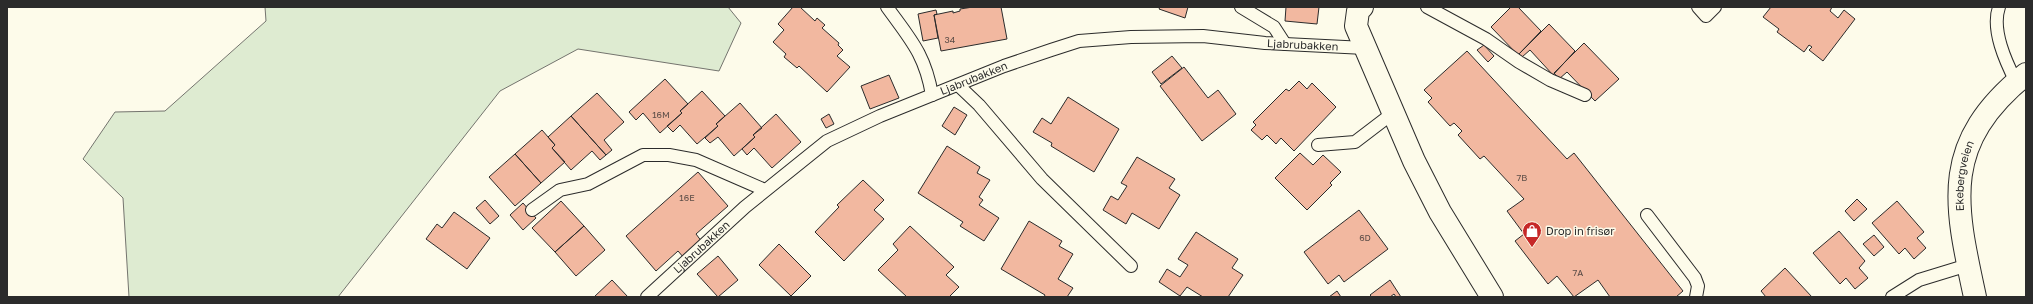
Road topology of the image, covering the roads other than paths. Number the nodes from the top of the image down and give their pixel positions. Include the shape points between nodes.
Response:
1 (887, 7) edge
2 (1241, 7) edge
3 (1362, 7) edge
4 (1427, 7) edge
5 (1698, 7) edge
6 (1715, 7) edge
7 (1999, 7) edge
8 (1285, 44) junction
9 (1364, 48) junction
10 (2021, 78) edge
11 (958, 85) junction
12 (932, 95) junction
13 (1585, 95) dead end
14 (1393, 113) junction
15 (1318, 145) dead end
16 (765, 190) junction
17 (532, 210) dead end
18 (1647, 215) dead end
19 (1968, 265) junction
20 (1131, 266) dead end
21 (647, 297) edge
22 (1492, 297) edge
23 (1696, 297) edge
24 (1892, 297) edge
25 (1975, 297) edge

1 - 12 lane via 917,49 928,72
2 - 8 lane via 1274,26
3 - 9 street via 1358,11 1356,26
4 - 13 lane via 1486,39 1550,80
5 - 6 lane via 1706,16
7 - 10 lane via 1998,33 2008,65
8 - 9 lane, Ljabrubakken
8 - 11 lane, Ljabrubakken via 1203,36 1131,37 1079,42 1004,66
9 - 14 street
10 - 19 street, Ekebergveien via 1974,133 1963,161 1959,211
11 - 12 lane, Ljabrubakken
11 - 20 lane via 979,105 1042,179
12 - 16 lane, Ljabrubakken via 827,141
14 - 15 lane via 1355,142
14 - 22 street via 1440,212
16 - 17 lane via 696,160 669,155 643,155 588,184 560,190
16 - 21 lane, Ljabrubakken
18 - 23 lane via 1695,278 1698,286
19 - 24 lane via 1919,280
19 - 25 street, Ekebergveien

